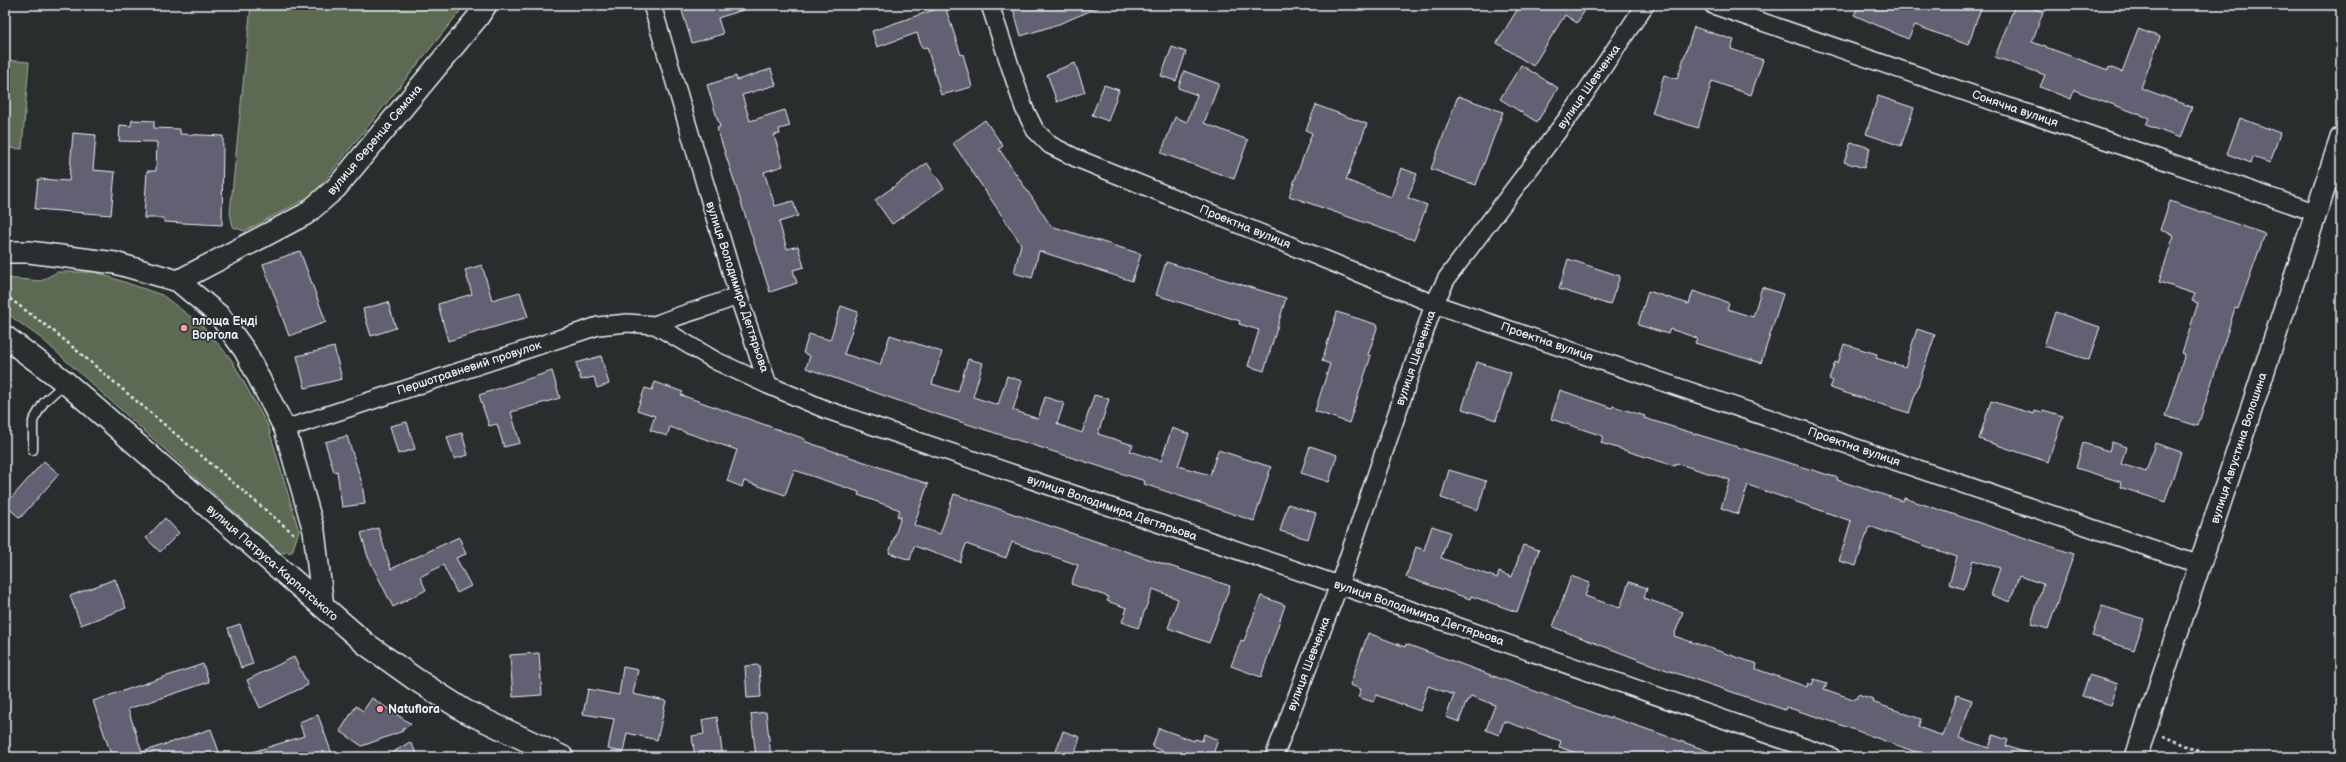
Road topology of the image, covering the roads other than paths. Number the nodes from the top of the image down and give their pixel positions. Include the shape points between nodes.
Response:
1 (486, 5) edge
2 (652, 5) edge
3 (990, 5) edge
4 (1645, 5) edge
5 (1713, 5) edge
6 (2341, 138) edge
7 (2317, 214) junction
8 (5, 252) edge
9 (178, 281) junction
10 (738, 295) junction
11 (1434, 304) junction
12 (655, 325) junction
13 (5, 337) edge
14 (65, 382) junction
15 (768, 385) junction
16 (285, 429) junction
17 (34, 450) dead end
18 (2200, 564) junction
19 (1339, 585) junction
20 (323, 607) junction
21 (562, 757) edge
22 (1274, 757) edge
23 (1832, 757) edge
24 (2136, 757) edge

1 - 9 street, вулиця Ференца Семана via 346,176 320,204 306,214
2 - 10 street, вулиця Володимира Дегтярьова
3 - 11 street, Проектна вулиця via 1024,108 1035,130 1050,145 1076,158
4 - 11 street, вулиця Шевченка via 1576,107 1447,278
5 - 7 street, Сонячна вулиця
6 - 7 street, вулиця Августина Волошина
7 - 18 street, вулиця Августина Волошина
8 - 9 street via 29,252 114,264
9 - 16 street via 220,316 245,351
10 - 12 street, Першотравневий провулок
10 - 15 street, вулиця Володимира Дегтярьова
11 - 18 street, Проектна вулиця
11 - 19 street, вулиця Шевченка
12 - 15 street, Першотравневий провулок via 716,361
12 - 16 street, Першотравневий провулок via 627,323 598,326
13 - 14 main road, вулиця Патруса-Карпатського
14 - 17 lane via 44,402 33,421
14 - 20 main road, вулиця Патруса-Карпатського
15 - 19 street, вулиця Володимира Дегтярьова via 827,410
16 - 20 street via 314,531
18 - 24 street, вулиця Августина Волошина
19 - 22 street, вулиця Шевченка
19 - 23 street, вулиця Володимира Дегтярьова
20 - 21 main road, вулиця Патруса-Карпатського via 366,644 459,707

